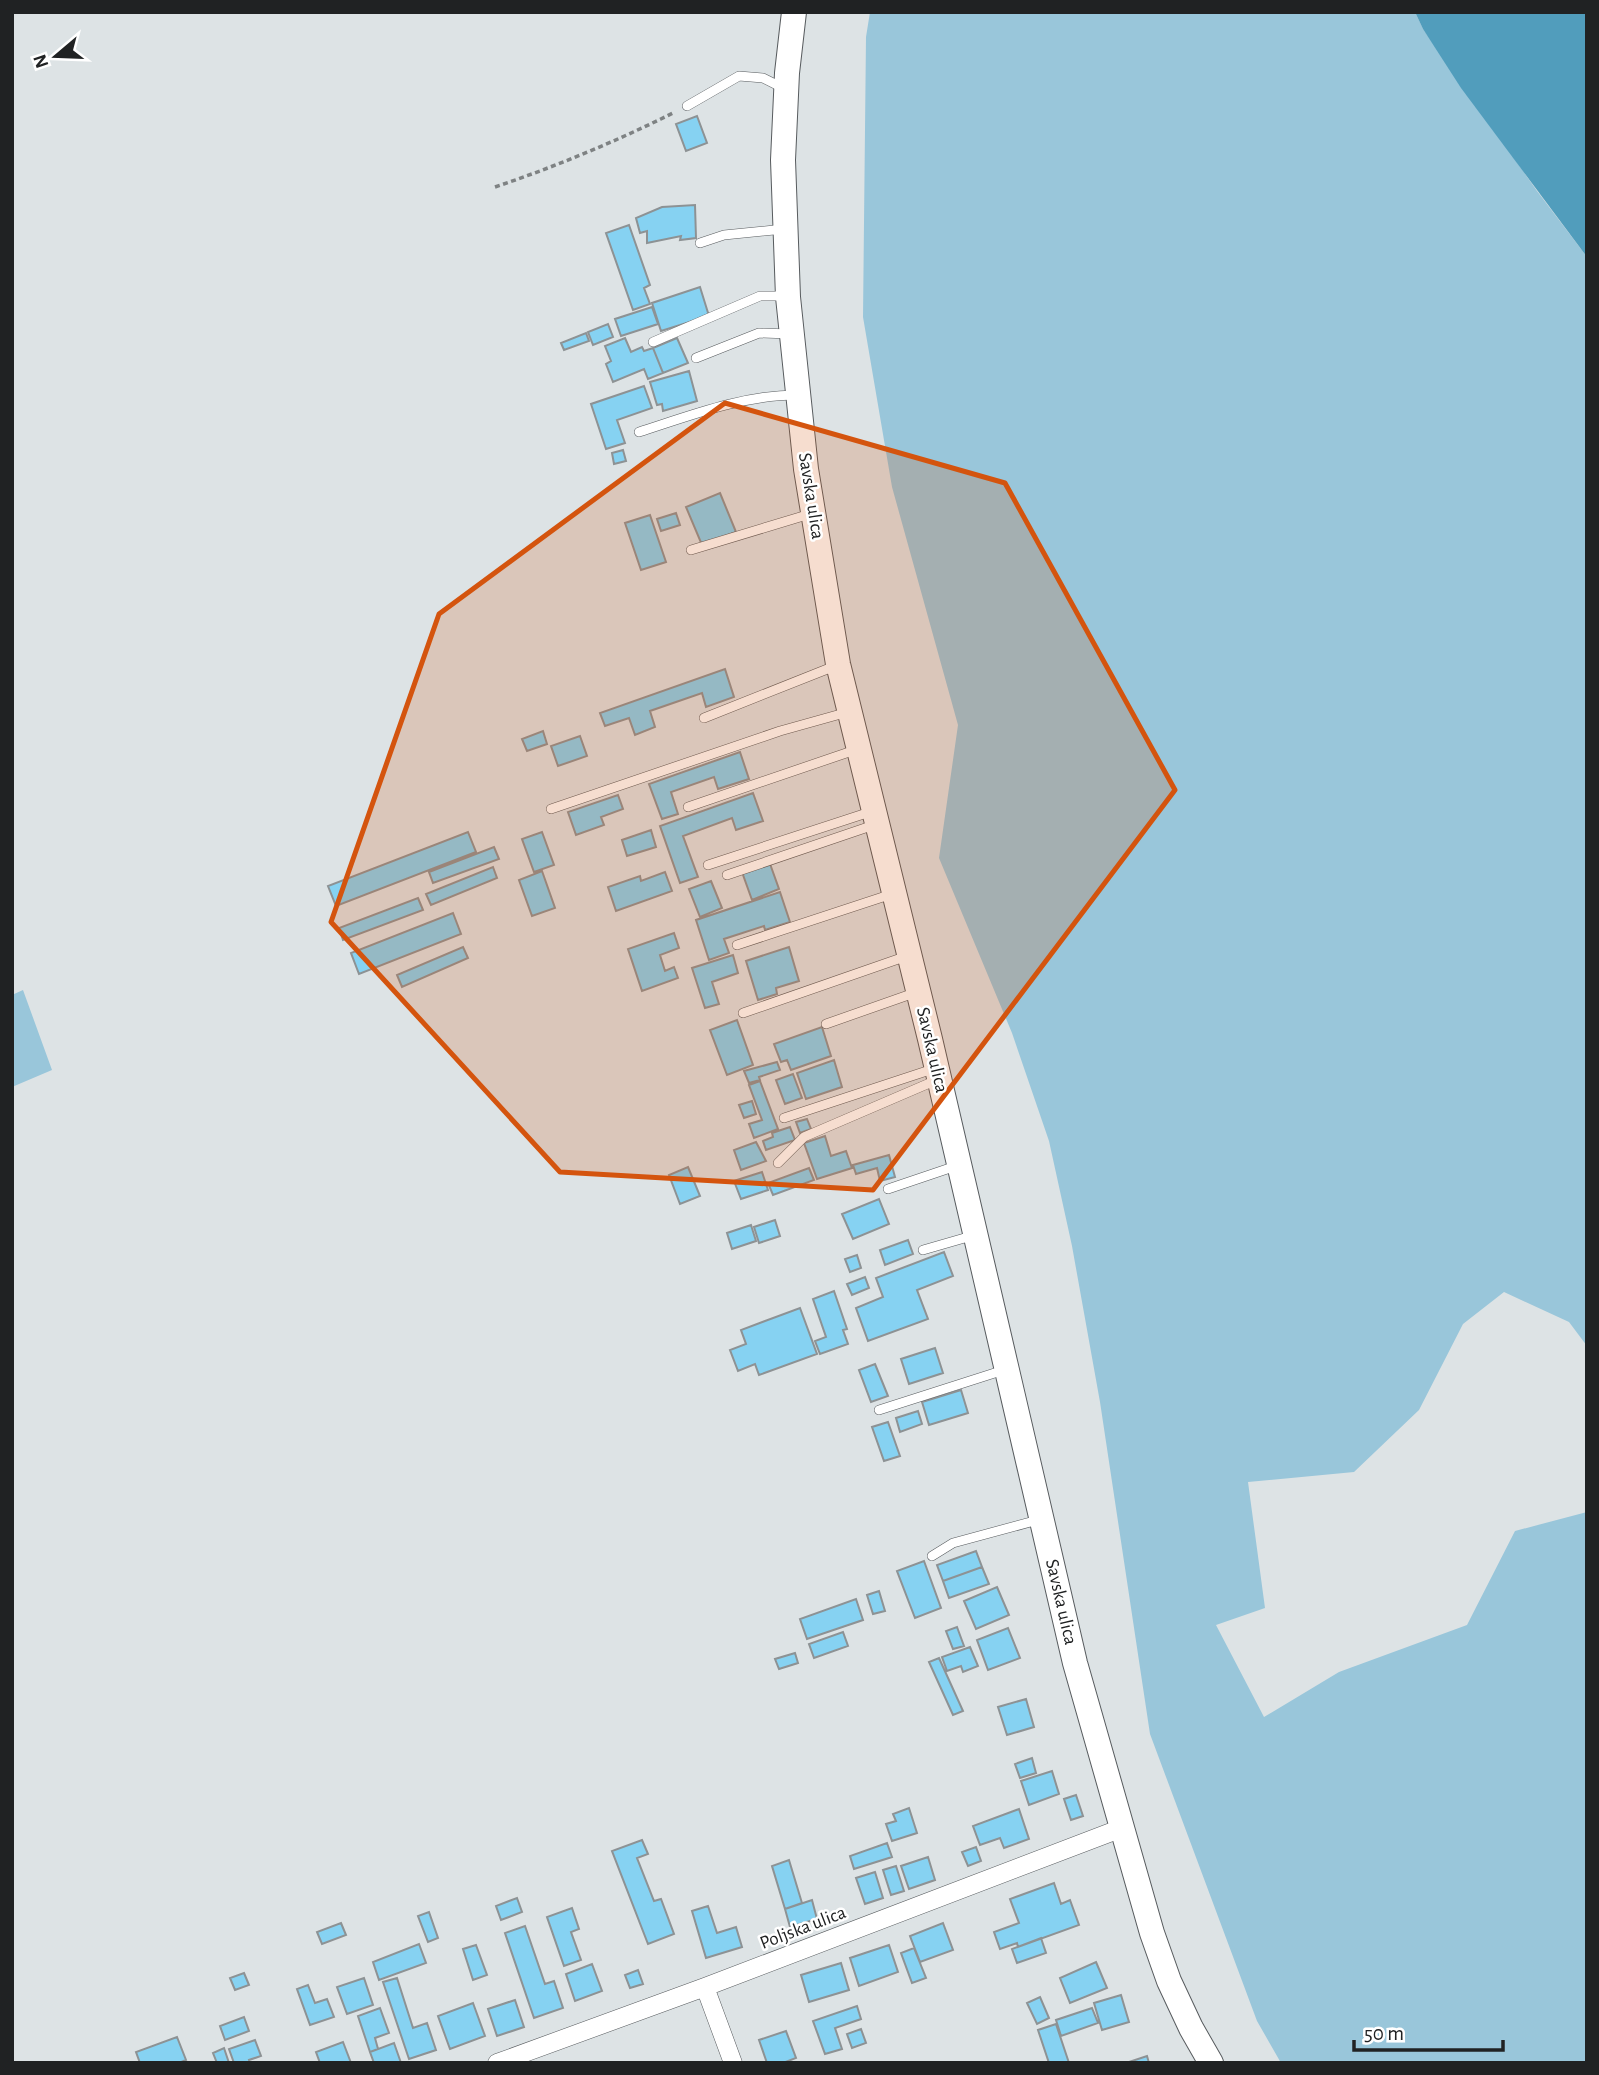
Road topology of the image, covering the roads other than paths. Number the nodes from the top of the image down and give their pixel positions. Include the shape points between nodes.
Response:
1 (794, 12) edge
2 (787, 90) junction
3 (687, 106) road end
4 (786, 228) junction
5 (700, 243) dead end
6 (788, 296) junction
7 (792, 335) junction
8 (653, 342) dead end
9 (696, 358) dead end
10 (798, 395) junction
11 (639, 432) dead end
12 (813, 513) junction
13 (691, 550) dead end
14 (838, 664) junction
15 (849, 712) junction
16 (704, 718) dead end
17 (858, 749) junction
18 (688, 807) dead end
19 (551, 809) dead end
20 (875, 818) junction
21 (708, 865) dead end
22 (727, 875) dead end
23 (894, 893) junction
24 (737, 945) dead end
25 (909, 955) junction
26 (918, 992) junction
27 (743, 1013) dead end
28 (826, 1024) dead end
29 (938, 1073) junction
30 (784, 1118) dead end
31 (778, 1163) dead end
32 (959, 1165) junction
33 (888, 1189) dead end
34 (976, 1235) junction
35 (923, 1250) dead end
36 (1007, 1370) junction
37 (879, 1410) dead end
38 (1042, 1518) junction
39 (932, 1556) dead end
40 (1122, 1828) junction
41 (705, 1987) junction
42 (498, 2063) edge
43 (733, 2063) edge
44 (1211, 2063) edge

1 - 2 main road, Savska ulica
2 - 3 lane via 763,78 739,76
2 - 4 main road, Savska ulica
4 - 5 lane
4 - 6 main road, Savska ulica
6 - 7 main road, Savska ulica
6 - 8 lane via 760,296
7 - 9 lane via 759,333
7 - 10 main road, Savska ulica
10 - 11 lane via 773,395 710,409
10 - 12 main road, Savska ulica
12 - 13 lane
12 - 14 main road, Savska ulica
14 - 15 main road, Savska ulica
14 - 16 lane
15 - 17 main road, Savska ulica
15 - 19 lane
17 - 18 lane
17 - 20 main road, Savska ulica
20 - 21 lane
20 - 22 lane
20 - 23 main road, Savska ulica
23 - 24 lane
23 - 25 main road, Savska ulica
25 - 26 main road, Savska ulica
25 - 27 lane
26 - 28 lane
26 - 29 main road, Savska ulica
29 - 30 lane
29 - 31 lane via 804,1137
29 - 32 main road, Savska ulica
32 - 33 lane
32 - 34 main road, Savska ulica
34 - 35 lane
34 - 36 main road, Savska ulica
36 - 37 lane
36 - 38 main road, Savska ulica
38 - 39 lane via 953,1543
38 - 40 main road, Savska ulica via 1075,1663
40 - 41 street, Poljska ulica
40 - 44 main road, Savska ulica via 1169,1981
41 - 42 street, Poljska ulica
41 - 43 street

